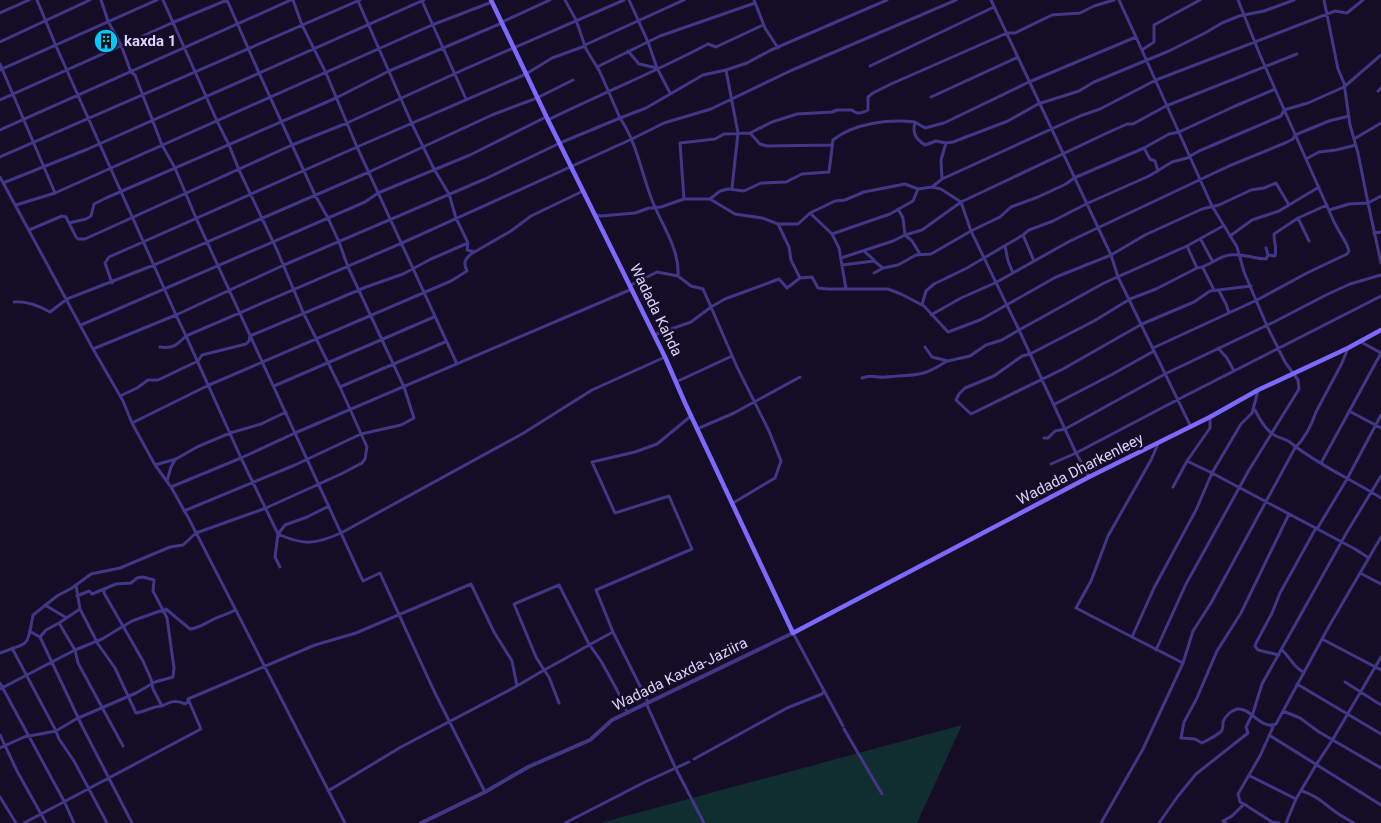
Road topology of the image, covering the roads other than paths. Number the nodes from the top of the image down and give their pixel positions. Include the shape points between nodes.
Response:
1 (29, 0) edge
2 (38, 0) edge
3 (90, 0) edge
4 (100, 0) edge
5 (157, 0) edge
6 (163, 0) edge
7 (227, 0) edge
8 (292, 0) edge
9 (358, 0) edge
10 (422, 0) edge
11 (550, 0) edge
12 (565, 0) edge
13 (624, 0) edge
14 (629, 0) edge
15 (684, 0) edge
16 (887, 0) edge
17 (956, 0) edge
18 (991, 0) edge
19 (1114, 0) edge
20 (1118, 0) edge
21 (1200, 0) edge
22 (1238, 0) edge
23 (1294, 0) edge
24 (1325, 0) edge
25 (1363, 0) edge
26 (491, 1) edge
27 (754, 1) edge
28 (994, 7) junction
29 (0, 13) edge
30 (1328, 14) junction
31 (1244, 15) junction
32 (576, 20) junction
33 (638, 20) junction
34 (46, 21) junction
35 (108, 21) junction
36 (174, 22) junction
37 (502, 22) junction
38 (237, 24) junction
39 (302, 25) junction
40 (368, 25) junction
41 (763, 25) junction
42 (432, 26) junction
43 (1007, 33) junction
44 (1136, 37) junction
45 (1254, 41) junction
46 (0, 42) edge
47 (648, 42) junction
48 (121, 45) junction
49 (56, 46) junction
50 (585, 46) junction
51 (443, 47) junction
52 (184, 48) junction
53 (515, 48) junction
54 (778, 48) junction
55 (248, 49) junction
56 (313, 49) junction
57 (379, 49) junction
58 (1142, 50) junction
59 (628, 51) junction
60 (1297, 54) dead end
61 (1381, 54) edge
62 (1018, 57) junction
63 (1146, 60) junction
64 (0, 64) edge
65 (870, 66) dead end
66 (1264, 66) junction
67 (598, 67) junction
68 (658, 68) junction
69 (1, 70) edge
70 (726, 70) junction
71 (67, 71) junction
72 (389, 71) junction
73 (131, 72) junction
74 (195, 72) junction
75 (259, 73) junction
76 (326, 73) junction
77 (456, 73) junction
78 (526, 74) junction
79 (573, 80) dead end
80 (1156, 80) junction
81 (1029, 82) junction
82 (1344, 87) junction
83 (1275, 89) junction
84 (608, 91) junction
85 (670, 93) junction
86 (14, 94) junction
87 (78, 95) junction
88 (142, 95) junction
89 (206, 96) junction
90 (270, 97) junction
91 (932, 97) dead end
92 (336, 98) junction
93 (537, 98) junction
94 (731, 98) junction
95 (401, 99) junction
96 (466, 99) junction
97 (0, 100) edge
98 (1038, 104) junction
99 (1166, 106) junction
100 (1284, 110) junction
101 (1349, 116) junction
102 (89, 118) junction
103 (547, 118) junction
104 (620, 118) junction
105 (24, 119) junction
106 (152, 120) junction
107 (217, 121) junction
108 (281, 121) junction
109 (915, 122) junction
110 (347, 123) junction
111 (1381, 123) edge
112 (412, 124) junction
113 (1051, 129) junction
114 (0, 130) edge
115 (1179, 132) junction
116 (738, 133) junction
117 (750, 133) junction
118 (1295, 136) junction
119 (632, 139) junction
120 (1354, 139) junction
121 (35, 142) junction
122 (100, 143) junction
123 (560, 143) junction
124 (946, 143) junction
125 (162, 145) junction
126 (229, 145) junction
127 (292, 145) junction
128 (832, 145) junction
129 (1356, 145) junction
130 (357, 146) junction
131 (424, 147) junction
132 (1144, 148) junction
133 (1063, 155) junction
134 (0, 157) edge
135 (1190, 157) junction
136 (1306, 159) junction
137 (44, 167) junction
138 (571, 167) junction
139 (109, 168) junction
140 (175, 168) junction
141 (434, 169) junction
142 (239, 170) junction
143 (304, 170) junction
144 (1158, 171) junction
145 (370, 172) junction
146 (0, 177) edge
147 (1074, 178) junction
148 (942, 179) junction
149 (1200, 179) junction
150 (3, 183) junction
151 (932, 187) junction
152 (1319, 187) junction
153 (732, 188) junction
154 (918, 189) junction
155 (583, 190) junction
156 (55, 192) junction
157 (120, 192) junction
158 (186, 193) junction
159 (378, 193) junction
160 (251, 194) junction
161 (448, 194) junction
162 (315, 195) junction
163 (1381, 196) edge
164 (684, 199) junction
165 (710, 199) junction
166 (961, 202) junction
167 (1368, 203) junction
168 (1086, 204) junction
169 (16, 205) junction
170 (1289, 205) junction
171 (1328, 205) junction
172 (1212, 206) junction
173 (656, 208) junction
174 (898, 209) junction
175 (1330, 210) junction
176 (810, 213) junction
177 (594, 214) junction
178 (132, 217) junction
179 (262, 217) junction
180 (196, 218) junction
181 (328, 218) junction
182 (456, 218) junction
183 (1298, 218) junction
184 (392, 220) junction
185 (69, 223) junction
186 (778, 224) junction
187 (1223, 226) junction
188 (1098, 229) junction
189 (29, 230) junction
190 (971, 231) junction
191 (1381, 232) edge
192 (1374, 233) junction
193 (832, 234) junction
194 (905, 235) junction
195 (1023, 235) junction
196 (1230, 236) junction
197 (1200, 240) junction
198 (143, 241) junction
199 (207, 241) junction
200 (273, 241) junction
201 (1309, 241) dead end
202 (339, 242) junction
203 (402, 243) junction
204 (468, 243) junction
205 (1005, 246) junction
206 (1187, 246) junction
207 (1266, 248) dead end
208 (864, 251) junction
209 (475, 252) junction
210 (920, 254) junction
211 (1111, 255) junction
212 (1239, 255) junction
213 (1268, 255) junction
214 (983, 257) junction
215 (841, 258) junction
216 (874, 261) junction
217 (1034, 261) junction
218 (1213, 262) junction
219 (1381, 263) edge
220 (154, 265) junction
221 (218, 265) junction
222 (284, 265) junction
223 (842, 265) junction
224 (348, 267) junction
225 (414, 268) junction
226 (883, 268) junction
227 (1197, 268) junction
228 (1204, 268) junction
229 (874, 273) dead end
230 (1013, 273) junction
231 (1381, 274) edge
232 (678, 276) junction
233 (1118, 277) junction
234 (800, 278) junction
235 (112, 283) junction
236 (995, 283) junction
237 (1251, 286) junction
238 (631, 287) junction
239 (164, 289) junction
240 (295, 289) junction
241 (846, 289) junction
242 (230, 290) junction
243 (1216, 290) junction
244 (359, 291) junction
245 (424, 293) junction
246 (1381, 296) edge
247 (67, 299) junction
248 (1130, 299) junction
249 (1257, 300) junction
250 (14, 302) dead end
251 (922, 305) junction
252 (1005, 305) junction
253 (711, 307) junction
254 (303, 312) junction
255 (240, 313) junction
256 (1228, 313) junction
257 (176, 315) junction
258 (371, 315) junction
259 (932, 315) junction
260 (434, 317) junction
261 (1142, 324) junction
262 (81, 325) junction
263 (1267, 326) junction
264 (1019, 330) junction
265 (1381, 330) edge
266 (654, 335) junction
267 (186, 336) junction
268 (250, 336) junction
269 (382, 338) junction
270 (317, 339) junction
271 (445, 342) junction
272 (1361, 342) junction
273 (160, 347) dead end
274 (925, 347) dead end
275 (1218, 348) junction
276 (1348, 348) junction
277 (93, 349) junction
278 (1154, 350) junction
279 (1278, 350) junction
280 (1381, 353) edge
281 (1030, 354) junction
282 (732, 356) junction
283 (665, 357) junction
284 (948, 361) junction
285 (198, 362) junction
286 (262, 362) junction
287 (328, 362) junction
288 (457, 364) junction
289 (393, 366) junction
290 (1234, 371) junction
291 (1165, 374) junction
292 (1292, 374) junction
293 (800, 377) dead end
294 (862, 378) dead end
295 (1041, 380) junction
296 (676, 382) junction
297 (209, 385) junction
298 (274, 386) junction
299 (340, 387) junction
300 (404, 387) junction
301 (1258, 390) junction
302 (120, 396) junction
303 (1177, 400) junction
304 (754, 402) junction
305 (1055, 404) junction
306 (1254, 409) junction
307 (350, 410) junction
308 (1349, 411) junction
309 (286, 412) junction
310 (1381, 415) edge
311 (691, 416) junction
312 (1210, 417) junction
313 (132, 423) junction
314 (1376, 425) junction
315 (1191, 427) junction
316 (1381, 428) edge
317 (697, 429) junction
318 (1066, 429) junction
319 (230, 433) junction
320 (296, 433) junction
321 (361, 434) junction
322 (1271, 434) junction
323 (1044, 438) dead end
324 (1158, 444) junction
325 (1295, 448) junction
326 (1076, 453) junction
327 (241, 458) junction
328 (176, 459) junction
329 (307, 459) junction
330 (1187, 461) junction
331 (1051, 464) dead end
332 (1321, 464) junction
333 (155, 465) junction
334 (1212, 473) junction
335 (1381, 476) edge
336 (1089, 477) junction
337 (1347, 479) junction
338 (167, 481) junction
339 (253, 483) junction
340 (319, 484) junction
341 (171, 486) junction
342 (1173, 487) dead end
343 (1239, 487) junction
344 (1372, 492) junction
345 (1381, 498) edge
346 (1266, 502) junction
347 (733, 503) junction
348 (329, 506) junction
349 (266, 508) junction
350 (184, 511) junction
351 (1289, 514) junction
352 (1317, 528) junction
353 (341, 533) junction
354 (196, 534) junction
355 (278, 534) junction
356 (1381, 537) edge
357 (1341, 542) junction
358 (1369, 558) junction
359 (280, 567) dead end
360 (1360, 573) junction
361 (1381, 584) edge
362 (76, 585) junction
363 (104, 589) junction
364 (77, 596) junction
365 (46, 605) junction
366 (80, 609) junction
367 (235, 610) junction
368 (164, 612) junction
369 (398, 614) junction
370 (65, 618) junction
371 (59, 623) junction
372 (123, 626) junction
373 (30, 632) junction
374 (612, 632) junction
375 (792, 633) junction
376 (40, 636) junction
377 (1132, 637) junction
378 (1322, 639) junction
379 (97, 641) junction
380 (589, 644) junction
381 (12, 648) junction
382 (75, 650) junction
383 (1156, 650) junction
384 (1282, 650) junction
385 (0, 653) edge
386 (1279, 655) junction
387 (1381, 657) edge
388 (51, 663) junction
389 (1183, 663) junction
390 (1374, 667) junction
391 (265, 668) junction
392 (544, 670) junction
393 (1381, 670) edge
394 (1304, 672) junction
395 (27, 676) junction
396 (1345, 682) dead end
397 (0, 683) edge
398 (152, 683) junction
399 (1297, 684) junction
400 (517, 686) junction
401 (1, 688) edge
402 (824, 691) junction
403 (1360, 692) junction
404 (128, 696) junction
405 (188, 699) junction
406 (559, 703) dead end
407 (647, 703) junction
408 (1381, 705) edge
409 (162, 706) junction
410 (102, 707) junction
411 (1283, 711) junction
412 (626, 712) junction
413 (1348, 714) junction
414 (1251, 716) junction
415 (78, 718) junction
416 (450, 721) junction
417 (1272, 726) junction
418 (56, 731) junction
419 (1381, 734) edge
420 (0, 735) edge
421 (1269, 735) junction
422 (29, 736) junction
423 (1333, 739) junction
424 (5, 744) junction
425 (123, 746) dead end
426 (0, 748) edge
427 (694, 759) dead end
428 (689, 762) dead end
429 (1316, 765) junction
430 (675, 767) junction
431 (1381, 768) edge
432 (1250, 776) junction
433 (108, 778) junction
434 (88, 788) junction
435 (328, 791) junction
436 (1302, 791) junction
437 (484, 792) junction
438 (882, 794) dead end
439 (0, 797) edge
440 (1296, 799) junction
441 (64, 801) junction
442 (1244, 804) junction
443 (1381, 805) edge
444 (41, 814) junction
445 (16, 823) edge
446 (24, 823) edge
447 (46, 823) edge
448 (74, 823) edge
449 (107, 823) edge
450 (132, 823) edge
451 (345, 823) edge
452 (421, 823) edge
453 (565, 823) edge
454 (704, 823) edge
455 (1101, 823) edge
456 (1159, 823) edge
457 (1226, 823) edge
458 (1279, 823) edge
459 (1286, 823) edge
460 (1354, 823) edge

1 - 29 street
2 - 34 street
3 - 34 street
4 - 35 street
5 - 35 street
6 - 36 street
7 - 36 street
7 - 38 street
8 - 38 street
8 - 39 street
9 - 39 street
9 - 40 street
10 - 40 street
10 - 42 street
11 - 37 street
12 - 32 street
13 - 32 street
14 - 33 street
15 - 33 street
16 - 54 street
17 - 94 street
18 - 28 street
19 - 43 street via 1080,13 1052,15 1016,33
20 - 44 street
21 - 58 street via 1154,25 1154,42
22 - 31 street
23 - 31 street
24 - 30 street
25 - 30 street via 1347,13 1335,11
26 - 37 main road, Wadada Kahda
26 - 42 street
27 - 41 street
27 - 47 street
28 - 43 street
28 - 65 street
30 - 45 street
30 - 82 street
31 - 45 street
31 - 63 street
32 - 50 street
32 - 53 street
33 - 47 street
33 - 50 street
34 - 46 street
34 - 49 street
35 - 48 street
35 - 49 street
36 - 48 street
36 - 52 street
37 - 51 street
37 - 53 main road, Wadada Kahda
38 - 52 street
38 - 55 street
39 - 55 street
39 - 56 street
40 - 56 street
40 - 57 street
41 - 54 street
41 - 68 street via 716,47 708,44
42 - 51 street
42 - 57 street
43 - 62 street
43 - 117 street via 873,93 868,97 868,110 862,113 837,110 798,114
44 - 58 street
44 - 81 street
45 - 66 street
45 - 80 street
47 - 59 street
47 - 68 street
48 - 71 street
48 - 73 street
49 - 69 street
49 - 71 street
50 - 67 street
50 - 78 street via 552,58
51 - 72 street
51 - 77 street
52 - 73 street
52 - 74 street
53 - 77 street
53 - 78 main road, Wadada Kahda
54 - 70 street
55 - 74 street
55 - 75 street
56 - 75 street
56 - 76 street
57 - 72 street
57 - 76 street
58 - 63 street
59 - 67 street
59 - 68 street via 639,64
60 - 66 street
61 - 82 street
62 - 81 street
62 - 91 street
63 - 80 street
63 - 98 street via 1080,91
64 - 69 street
66 - 83 street
66 - 99 street
67 - 84 street
68 - 84 street
68 - 85 street
69 - 86 street
70 - 85 street via 703,74
70 - 94 street
71 - 86 street
71 - 87 street
72 - 92 street
72 - 95 street
73 - 87 street
73 - 88 street
74 - 88 street
74 - 89 street
75 - 89 street
75 - 90 street
76 - 90 street
76 - 92 street
77 - 95 street
77 - 96 street
78 - 93 main road, Wadada Kahda
78 - 96 street
79 - 93 street
80 - 99 street
80 - 113 street via 1100,110
81 - 98 street
81 - 109 street via 944,123 925,128
82 - 100 street
82 - 101 street
83 - 100 street
83 - 115 street
84 - 103 street
84 - 104 street
85 - 104 street via 646,108
86 - 97 street
86 - 105 street
87 - 102 street
87 - 105 street
88 - 102 street
88 - 106 street
89 - 106 street
89 - 107 street
90 - 107 street
90 - 108 street
92 - 108 street
92 - 110 street
93 - 103 main road, Wadada Kahda
93 - 131 street
94 - 116 street
94 - 119 street via 710,109 664,123
95 - 110 street
95 - 112 street
96 - 112 street
98 - 113 street
98 - 124 street via 981,133
99 - 115 street
99 - 133 street
100 - 118 street
100 - 135 street via 1281,116
101 - 118 street
101 - 120 street
102 - 121 street
102 - 122 street
103 - 123 main road, Wadada Kahda
103 - 141 street
104 - 119 street
104 - 123 street
105 - 114 street
105 - 121 street
106 - 122 street
106 - 125 street
107 - 125 street
107 - 126 street
108 - 126 street
108 - 127 street
109 - 124 street via 912,131 925,145 936,141
109 - 128 street via 870,123 838,136
110 - 127 street
110 - 130 street
111 - 120 street
112 - 130 street
112 - 131 street
113 - 133 street
113 - 148 street
115 - 132 street
115 - 135 street
116 - 117 street
116 - 153 street
116 - 164 street via 680,143
117 - 128 street via 760,144 767,146
118 - 136 street
118 - 149 street
119 - 138 street
119 - 173 street
120 - 129 street
121 - 134 street
121 - 137 street
122 - 137 street
122 - 139 street
123 - 138 main road, Wadada Kahda
123 - 161 street
124 - 148 street
125 - 139 street
125 - 140 street
126 - 140 street
126 - 142 street
127 - 142 street
127 - 143 street
128 - 153 street via 829,172 802,174 786,182 761,184 744,191
129 - 136 street via 1319,152
129 - 167 street
130 - 143 street
130 - 145 street
131 - 141 street
131 - 145 street
132 - 144 street via 1150,159 1155,161
132 - 147 street
133 - 147 street
133 - 166 street
135 - 144 street via 1172,162
135 - 149 street
136 - 152 street
137 - 150 street
137 - 156 street
138 - 155 main road, Wadada Kahda
138 - 182 street
139 - 156 street
139 - 157 street
140 - 157 street
140 - 158 street
141 - 159 street
141 - 161 street
142 - 158 street
142 - 160 street
143 - 160 street
143 - 162 street
144 - 168 street
145 - 159 street
145 - 162 street
146 - 150 street
147 - 168 street
147 - 190 street via 1011,207 1000,217
148 - 151 street
149 - 172 street
149 - 188 street
150 - 169 street
151 - 154 street
151 - 166 street
152 - 170 street
152 - 171 street
153 - 165 street
154 - 174 street via 913,201
154 - 176 street via 905,184 892,185 835,201
155 - 177 main road, Wadada Kahda
155 - 209 street via 531,216
156 - 169 street
157 - 178 street
157 - 185 street via 94,204 92,216
158 - 178 street
158 - 180 street
159 - 181 street
159 - 184 street
160 - 179 street
160 - 180 street
161 - 182 street
161 - 184 street
162 - 179 street
162 - 181 street
163 - 167 street
164 - 165 street
164 - 173 street
165 - 186 street via 734,214
166 - 190 street
166 - 194 street via 922,230
167 - 175 street
167 - 192 street
168 - 188 street
168 - 195 street
169 - 189 street
170 - 172 street via 1276,183
170 - 196 street via 1252,220
171 - 175 street
171 - 183 street
172 - 187 street
172 - 211 street
173 - 177 street via 635,213
173 - 232 street via 675,252
174 - 193 street
174 - 194 street
175 - 249 street via 1347,245 1347,254
176 - 186 street via 798,224
176 - 193 street
177 - 238 main road, Wadada Kahda
178 - 185 street via 85,239 76,237
178 - 198 street
179 - 199 street
179 - 200 street
180 - 198 street
180 - 199 street
181 - 200 street
181 - 202 street
182 - 203 street
182 - 204 street
183 - 201 street
183 - 213 street via 1274,234 1275,256
184 - 202 street
184 - 203 street
185 - 189 street via 62,216
186 - 234 street
187 - 196 street
187 - 197 street
188 - 211 street
188 - 217 street
189 - 247 street
190 - 210 street via 931,254
190 - 214 street
191 - 192 street
192 - 219 street
193 - 215 street
194 - 208 street
194 - 210 street
195 - 205 street
195 - 217 street
196 - 212 street
197 - 206 street
197 - 218 street
198 - 220 street
198 - 235 street via 109,257 104,263
199 - 220 street
199 - 221 street
200 - 221 street
200 - 222 street
202 - 222 street
202 - 224 street
203 - 224 street
203 - 225 street
204 - 209 street via 467,250
204 - 225 street
205 - 214 street
205 - 230 street
206 - 227 street
206 - 233 street
207 - 213 street
208 - 215 street
208 - 216 street
209 - 245 street via 466,258 467,271 461,276
210 - 226 street via 898,265
211 - 233 street
211 - 252 street via 1070,270
212 - 213 street via 1263,259
212 - 218 street via 1223,256
212 - 237 street
214 - 236 street
214 - 251 street via 934,284 926,291
215 - 223 street
216 - 223 street
216 - 226 street
217 - 230 street
218 - 228 street
220 - 235 street
220 - 239 street
221 - 239 street
221 - 242 street
222 - 240 street
222 - 242 street
223 - 241 street
224 - 240 street
224 - 244 street
225 - 244 street
225 - 245 street
226 - 229 street
227 - 228 street
227 - 248 street
228 - 243 street
230 - 236 street
231 - 263 street via 1350,284
232 - 238 street via 657,272
232 - 253 street via 691,286 703,289
233 - 248 street
233 - 264 street
234 - 241 street via 812,277 818,288
234 - 253 street via 787,288 779,279
235 - 247 street
236 - 252 street
236 - 259 street
237 - 243 street
237 - 249 street
238 - 266 main road, Wadada Kahda
238 - 288 street
239 - 257 street
239 - 262 street
240 - 254 street
240 - 255 street
241 - 251 street via 888,289
242 - 255 street
242 - 257 street
243 - 256 street
243 - 261 street
244 - 254 street
244 - 258 street
245 - 258 street
245 - 260 street
246 - 279 street
247 - 250 street via 50,312
247 - 262 street
248 - 261 street
248 - 281 street
249 - 256 street
249 - 263 street
251 - 259 street
252 - 259 street via 980,320 948,332
252 - 264 street
253 - 266 street via 691,322
253 - 282 street
254 - 268 street
254 - 270 street
255 - 267 street
255 - 268 street
256 - 278 street
257 - 267 street
257 - 277 street
258 - 269 street
258 - 270 street
260 - 269 street
260 - 271 street
261 - 278 street
261 - 295 street
262 - 277 street
263 - 275 street
263 - 279 street
264 - 281 street
264 - 284 street via 970,356
265 - 272 main road, Wadada Dharkenleey
266 - 283 main road, Wadada Kahda
267 - 273 street via 176,346
267 - 285 street
268 - 285 street via 246,344 202,355
268 - 286 street
269 - 287 street
269 - 289 street
270 - 286 street
270 - 287 street
271 - 288 street
271 - 289 street
272 - 276 main road, Wadada Dharkenleey
272 - 280 street
274 - 284 street via 932,357
275 - 290 street
275 - 291 street
276 - 292 main road, Wadada Dharkenleey
276 - 325 street via 1314,420
277 - 302 street
278 - 291 street
278 - 305 street
279 - 290 street
279 - 292 street
280 - 308 street
281 - 295 street
281 - 295 street via 994,376 966,388 956,400 971,414
282 - 296 street
282 - 304 street
283 - 296 main road, Wadada Kahda
283 - 353 street via 592,390 522,434
284 - 294 street via 929,373
285 - 297 street
285 - 302 street via 158,380 148,380
286 - 297 street
286 - 298 street
287 - 298 street
287 - 299 street
288 - 300 street
289 - 299 street
289 - 300 street
290 - 303 street
291 - 303 street
291 - 318 street
292 - 301 main road, Wadada Dharkenleey
292 - 322 street via 1298,380 1299,389
293 - 304 street
295 - 305 street
296 - 311 main road, Wadada Kahda
297 - 313 street
297 - 319 street
298 - 309 street
299 - 307 street
300 - 307 street
300 - 321 street via 414,418 401,425
301 - 306 street
301 - 312 main road, Wadada Dharkenleey
302 - 313 street
303 - 315 street
303 - 326 street
304 - 317 street
304 - 347 street via 780,461 775,478
305 - 318 street
306 - 322 street
306 - 334 street via 1241,424
307 - 320 street
307 - 321 street
308 - 314 street
308 - 332 street
309 - 319 street
309 - 320 street
310 - 314 street
311 - 317 main road, Wadada Kahda
311 - 374 street via 657,444 592,462 615,513 669,496 692,549 596,590
312 - 315 main road, Wadada Dharkenleey
312 - 330 street via 1210,428
313 - 333 street
314 - 316 street
314 - 337 street
315 - 324 main road, Wadada Dharkenleey
317 - 347 main road, Wadada Kahda
318 - 323 street
318 - 326 street
319 - 327 street
319 - 328 street
320 - 327 street
320 - 329 street
321 - 329 street
321 - 340 street via 367,450 365,459
322 - 325 street via 1290,442
322 - 343 street
324 - 336 main road, Wadada Dharkenleey
324 - 377 street via 1108,536 1091,581 1076,608
325 - 332 street
325 - 346 street
326 - 331 street
326 - 336 street
327 - 339 street
327 - 341 street
328 - 333 street
328 - 338 street
329 - 339 street
329 - 340 street
330 - 334 street
330 - 342 street
332 - 337 street
333 - 338 street
334 - 343 street
334 - 377 street
335 - 344 street
336 - 375 main road, Wadada Dharkenleey
337 - 344 street
337 - 352 street
338 - 341 street
339 - 349 street
339 - 350 street
340 - 348 street
340 - 349 street
341 - 350 street
343 - 346 street
343 - 383 street via 1186,584
344 - 345 street
344 - 357 street
346 - 351 street
346 - 389 street via 1193,632
347 - 375 main road, Wadada Kahda
348 - 353 street
348 - 355 street via 286,525
349 - 354 street
349 - 355 street
350 - 354 street
351 - 352 street
351 - 414 street via 1241,613 1217,651 1184,722 1182,738 1202,743 1222,731 1223,722 1230,712 1242,710
352 - 357 street
352 - 386 street via 1280,593 1255,646 1258,650
353 - 355 street via 303,543
353 - 369 street via 363,581 380,573
354 - 362 street via 183,545 170,547 120,568 91,574
354 - 367 street
355 - 359 street via 275,557
356 - 358 street
357 - 358 street
357 - 384 street
358 - 360 street
360 - 361 street
360 - 378 street
362 - 364 street
362 - 365 street
363 - 364 street
363 - 368 street via 130,583 137,578 154,580 153,592
363 - 372 street
364 - 366 street
365 - 370 street
365 - 373 street via 33,616
366 - 370 street
366 - 379 street
367 - 368 street via 190,629 166,609
367 - 391 street
368 - 372 street
368 - 398 street via 172,639 173,678
369 - 391 street via 344,637 315,645
369 - 400 street via 471,584 512,661
369 - 416 street
370 - 371 street
371 - 376 street
371 - 382 street
372 - 379 street
372 - 398 street
373 - 376 street
373 - 381 street via 26,643
374 - 380 street
374 - 407 street
375 - 402 street
375 - 407 street, Wadada Kaxda-Jaziira
376 - 388 street
377 - 383 street
378 - 390 street
378 - 394 street
379 - 382 street
379 - 404 street
380 - 392 street
380 - 392 street via 559,585 514,604
380 - 412 street via 605,668
381 - 385 street
381 - 395 street
382 - 388 street
382 - 410 street via 78,663
383 - 389 street
384 - 386 street
384 - 394 street via 1294,667
386 - 414 street via 1262,684
387 - 390 street
388 - 395 street
388 - 415 street
389 - 455 street via 1144,749
390 - 393 street
390 - 403 street
391 - 405 street
391 - 435 street
392 - 400 street
392 - 406 street
394 - 399 street
395 - 401 street
395 - 418 street
396 - 403 street
397 - 401 street
398 - 404 street
398 - 409 street
399 - 411 street
399 - 413 street
400 - 416 street
401 - 422 street
402 - 427 street
402 - 438 street
403 - 408 street
403 - 413 street
404 - 409 street via 136,713 152,706
404 - 410 street
405 - 409 street via 185,704 172,701
405 - 433 street via 201,729
407 - 412 street, Wadada Kaxda-Jaziira
407 - 430 street
410 - 415 street
410 - 425 street
411 - 417 street
411 - 423 street
412 - 437 street, Wadada Kaxda-Jaziira via 590,740 528,767
413 - 419 street
413 - 423 street
414 - 417 street
414 - 456 street via 1246,727 1248,733 1196,774
415 - 418 street
415 - 433 street
416 - 435 street
416 - 437 street
417 - 421 street
418 - 422 street
418 - 434 street
420 - 424 street
421 - 429 street
421 - 432 street
422 - 424 street
422 - 441 street
423 - 429 street
423 - 431 street
424 - 426 street
424 - 444 street
428 - 430 street
429 - 436 street
429 - 443 street
430 - 453 street
430 - 454 street
432 - 440 street
432 - 442 street via 1238,794
433 - 434 street
433 - 450 street
434 - 441 street
434 - 449 street
435 - 451 street
436 - 440 street
436 - 460 street
437 - 452 street, Wadada Kaxda-Jaziira
439 - 445 street
440 - 459 street
441 - 444 street
441 - 448 street
442 - 457 street via 1223,821
442 - 458 street
444 - 446 street
444 - 447 street

